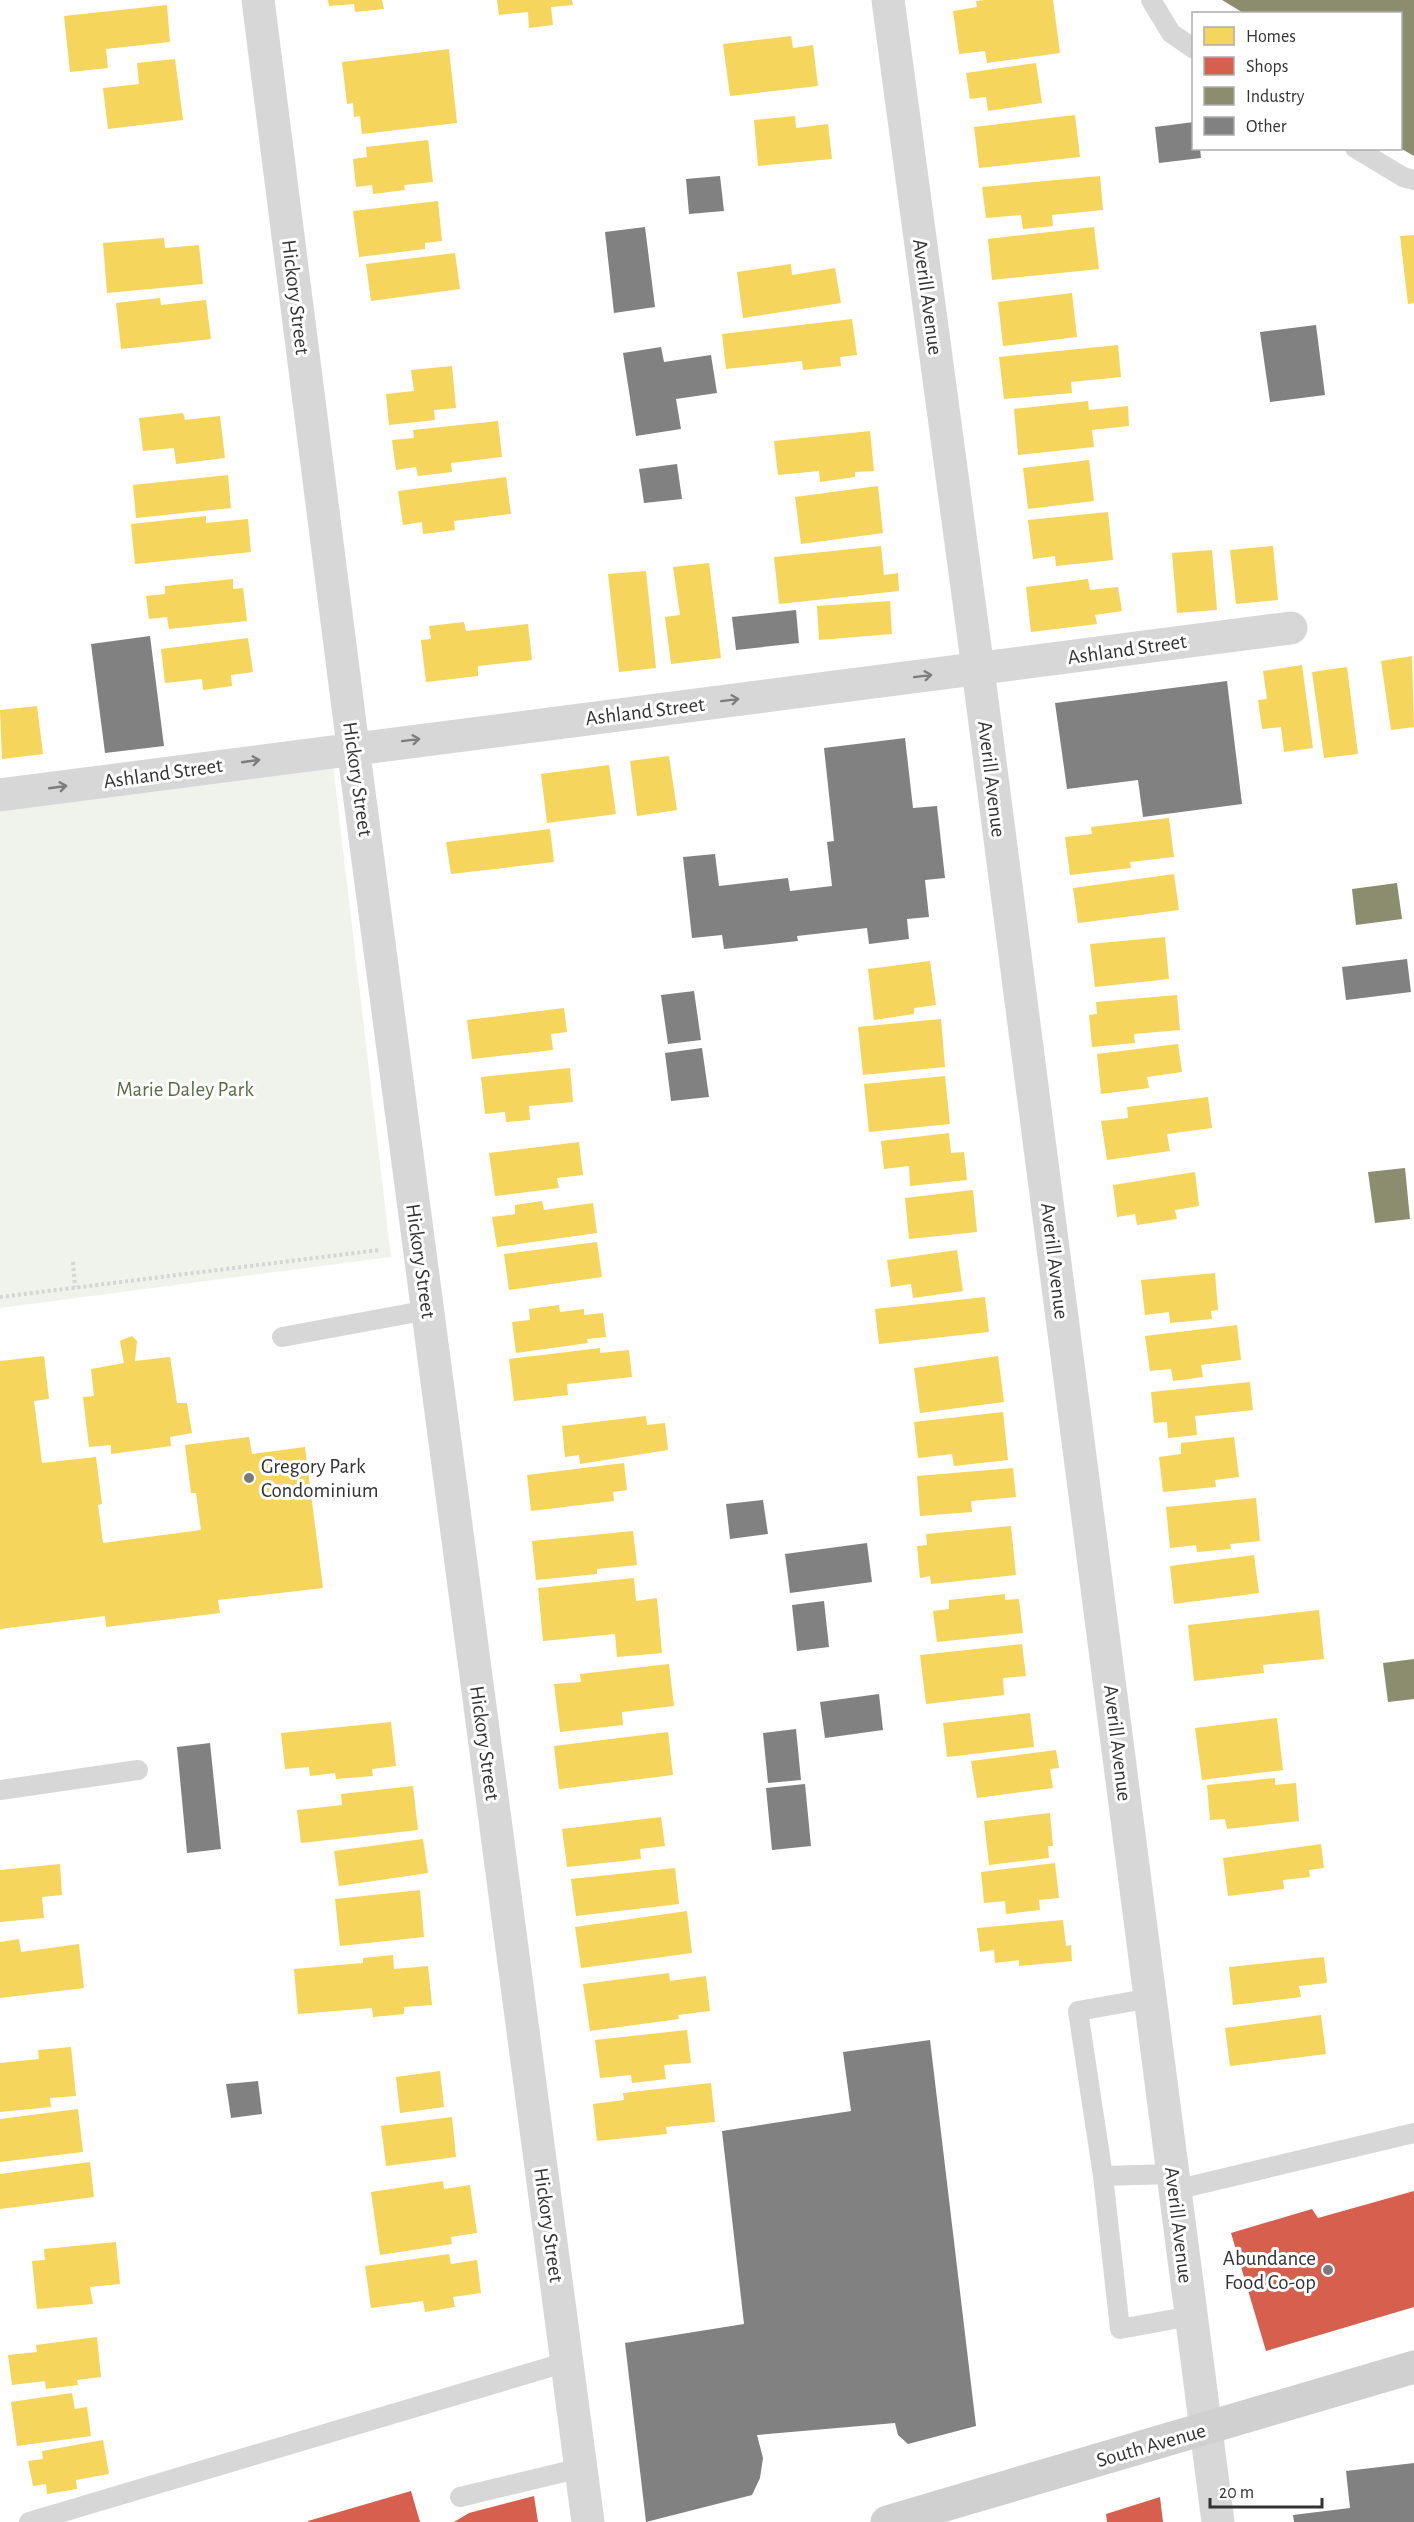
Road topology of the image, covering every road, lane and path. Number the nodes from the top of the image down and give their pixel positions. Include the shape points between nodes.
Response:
1 (258, 0) edge
2 (888, 0) edge
3 (1151, 0) edge
4 (1192, 48) edge
5 (1358, 150) edge
6 (1414, 180) edge
7 (1291, 628) dead end
8 (978, 669) junction
9 (353, 747) junction
10 (0, 795) edge
11 (380, 1250) dead end
12 (73, 1262) dead end
13 (75, 1287) junction
14 (0, 1297) edge
15 (428, 1310) junction
16 (282, 1337) dead end
17 (138, 1770) dead end
18 (0, 1790) edge
19 (1151, 1998) junction
20 (1414, 2133) edge
21 (1103, 2176) junction
22 (1174, 2182) junction
23 (1191, 2316) junction
24 (567, 2362) junction
25 (1414, 2367) edge
26 (1206, 2429) junction
27 (581, 2468) junction
28 (460, 2497) dead end
29 (894, 2521) edge
30 (29, 2522) edge
31 (588, 2522) edge
32 (1218, 2522) edge

1 - 9 street, Hickory Street
2 - 8 street, Averill Avenue
3 - 4 lane via 1171,33
5 - 6 lane
7 - 8 street, Ashland Street
9 -> 8 street, Ashland Street
8 - 19 street, Averill Avenue
10 -> 9 street, Ashland Street
9 - 15 street, Hickory Street
11 - 13 path
12 - 13 path
13 - 14 path
15 - 16 lane
15 - 24 street, Hickory Street
17 - 18 lane
19 - 21 lane via 1078,2011
19 - 22 street, Averill Avenue
20 - 22 lane
21 - 22 lane
21 - 23 lane via 1120,2329
22 - 23 street, Averill Avenue
23 - 26 street, Averill Avenue
24 - 27 street, Hickory Street
24 - 30 lane
25 - 26 main road, South Avenue
26 - 29 main road, South Avenue
26 - 32 street, Averill Avenue
27 - 28 lane
27 - 31 street, Hickory Street

